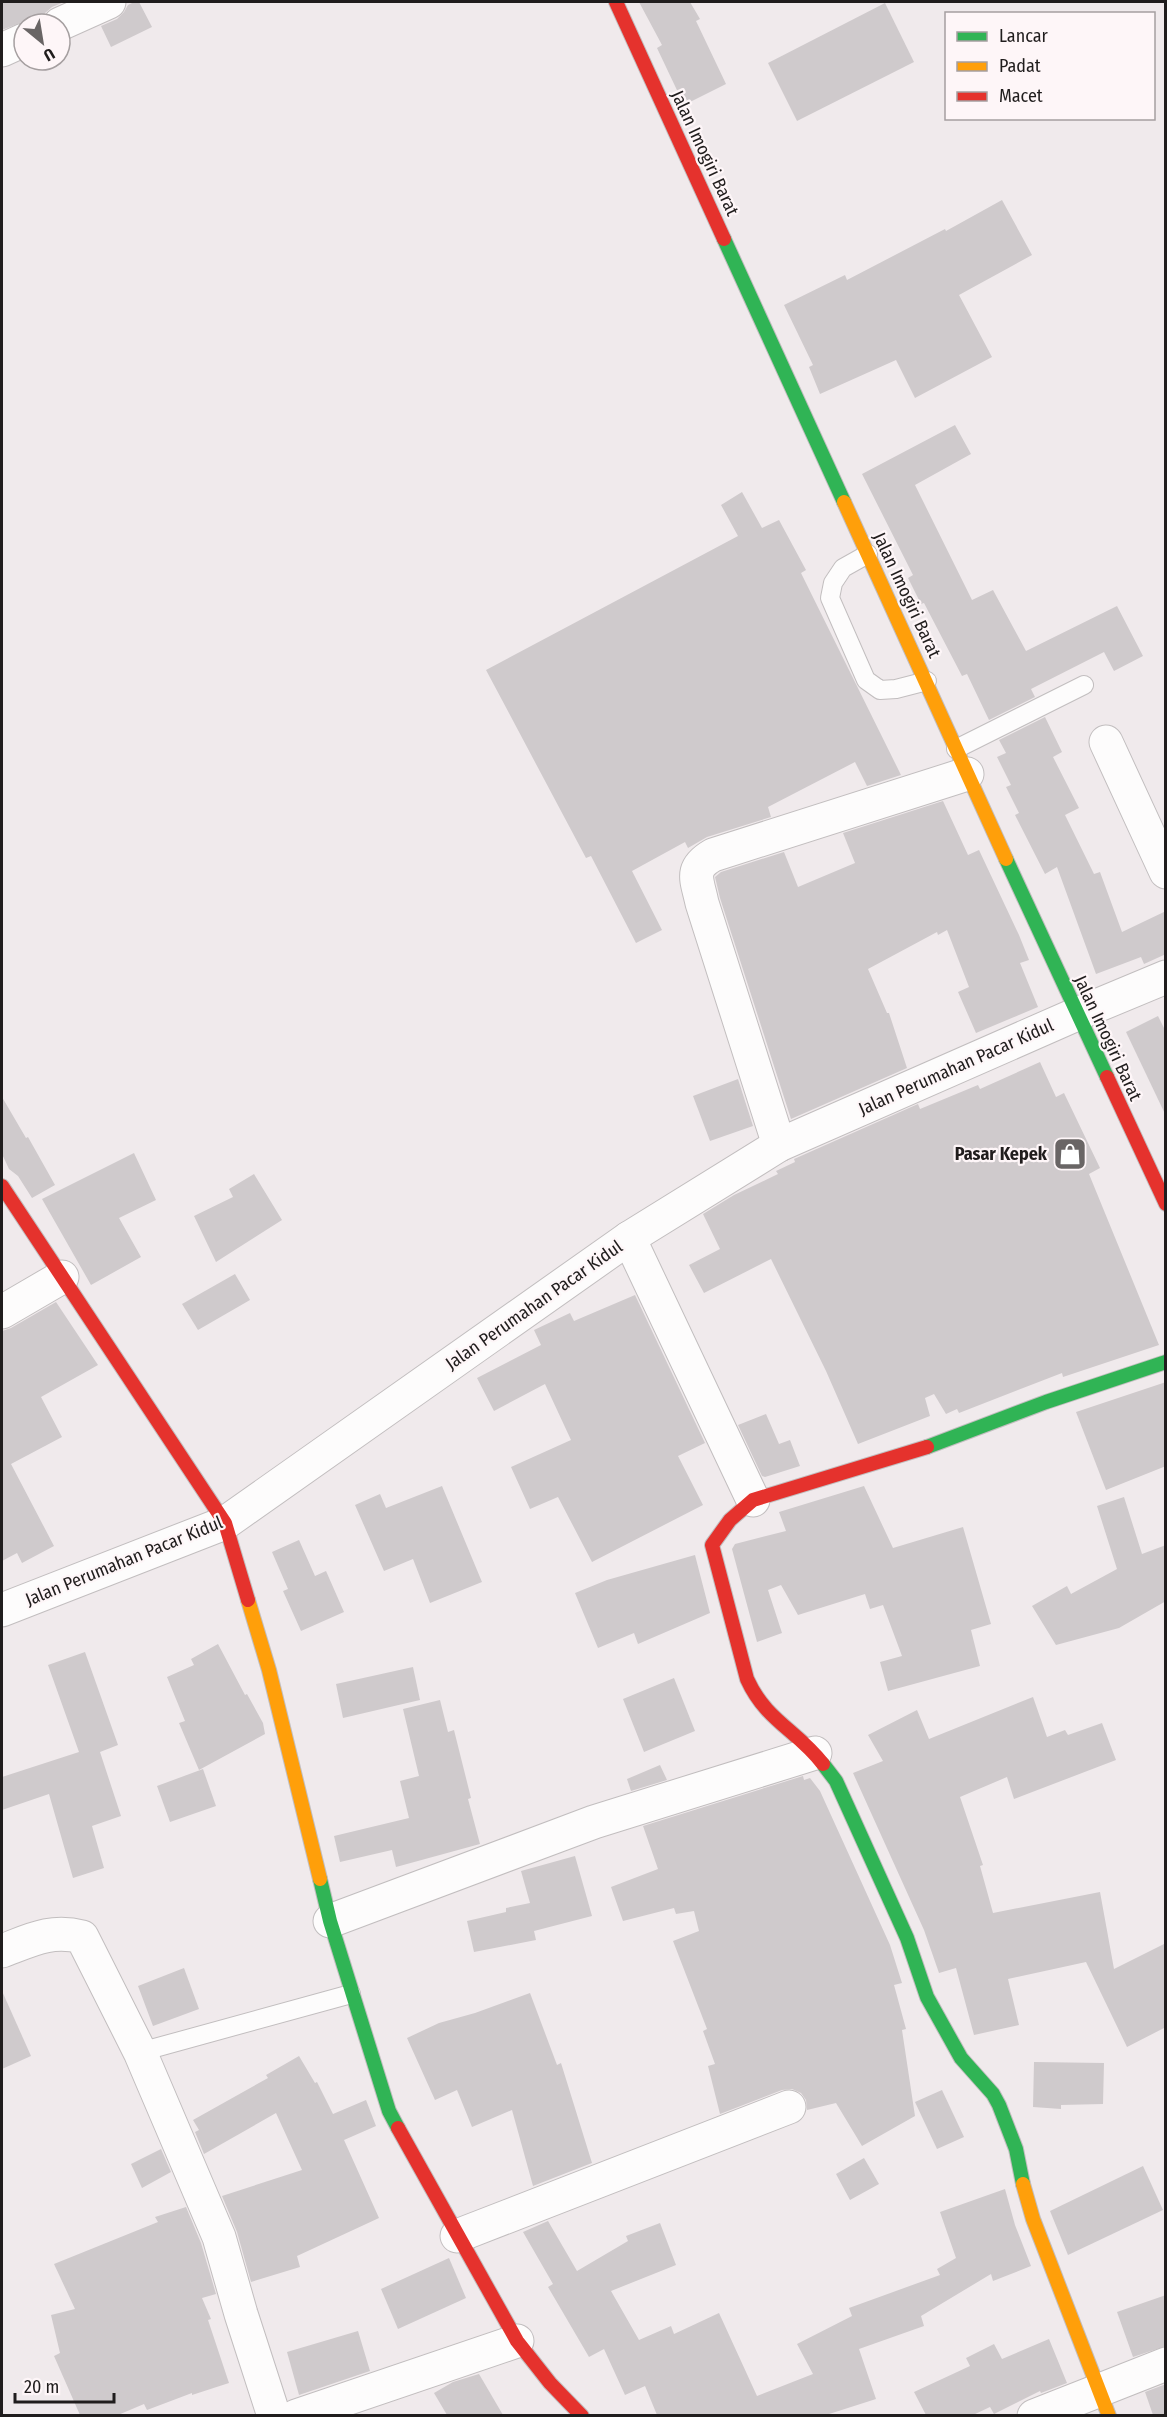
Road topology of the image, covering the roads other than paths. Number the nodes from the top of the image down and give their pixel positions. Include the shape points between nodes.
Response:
1 (109, 2) edge
2 (616, 2) edge
3 (72, 19) edge
4 (868, 554) junction
5 (927, 681) junction
6 (1084, 685) dead end
7 (1106, 742) dead end
8 (962, 762) junction
9 (1166, 872) edge
10 (1166, 977) edge
11 (1077, 1014) junction
12 (779, 1144) junction
13 (2, 1186) edge
14 (1166, 1204) edge
15 (629, 1238) junction
16 (62, 1277) junction
17 (2, 1312) edge
18 (1166, 1362) edge
19 (753, 1500) junction
20 (225, 1523) junction
21 (2, 1610) edge
22 (815, 1753) junction
23 (330, 1921) junction
24 (2, 1950) edge
25 (351, 1994) junction
26 (140, 2052) junction
27 (789, 2107) dead end
28 (458, 2235) junction
29 (517, 2341) junction
30 (1166, 2364) edge
31 (1105, 2402) edge
32 (274, 2415) edge
33 (296, 2415) edge
34 (582, 2415) edge
35 (1034, 2415) edge

1 - 3 street
2 - 4 street, Jalan Imogiri Barat
4 - 5 street, Jalan Imogiri Barat
4 - 5 lane via 843,568 833,583 830,598 866,680 880,690
5 - 8 street, Jalan Imogiri Barat
6 - 8 lane
7 - 9 street
8 - 11 street, Jalan Imogiri Barat
8 - 12 street via 700,862 696,874 702,903
10 - 11 street, Jalan Perumahan Pacar Kidul
11 - 12 street, Jalan Perumahan Pacar Kidul
11 - 14 street, Jalan Imogiri Barat
12 - 15 street, Jalan Perumahan Pacar Kidul
13 - 16 street
15 - 19 street
15 - 20 street, Jalan Perumahan Pacar Kidul
16 - 17 street
16 - 20 street
18 - 19 street via 937,1444
19 - 22 street via 730,1520 712,1545 755,1697
20 - 21 street, Jalan Perumahan Pacar Kidul
20 - 23 street via 269,1670
22 - 23 street via 594,1822
22 - 31 street via 836,1780 907,1938 927,1997 961,2058 999,2105 1016,2149 1033,2219
23 - 25 street
24 - 26 street via 47,1934 82,1937
25 - 26 lane
25 - 28 street via 389,2111
26 - 32 street via 219,2237
27 - 28 street
28 - 29 street
29 - 33 street
29 - 34 street
30 - 31 street
31 - 35 street

